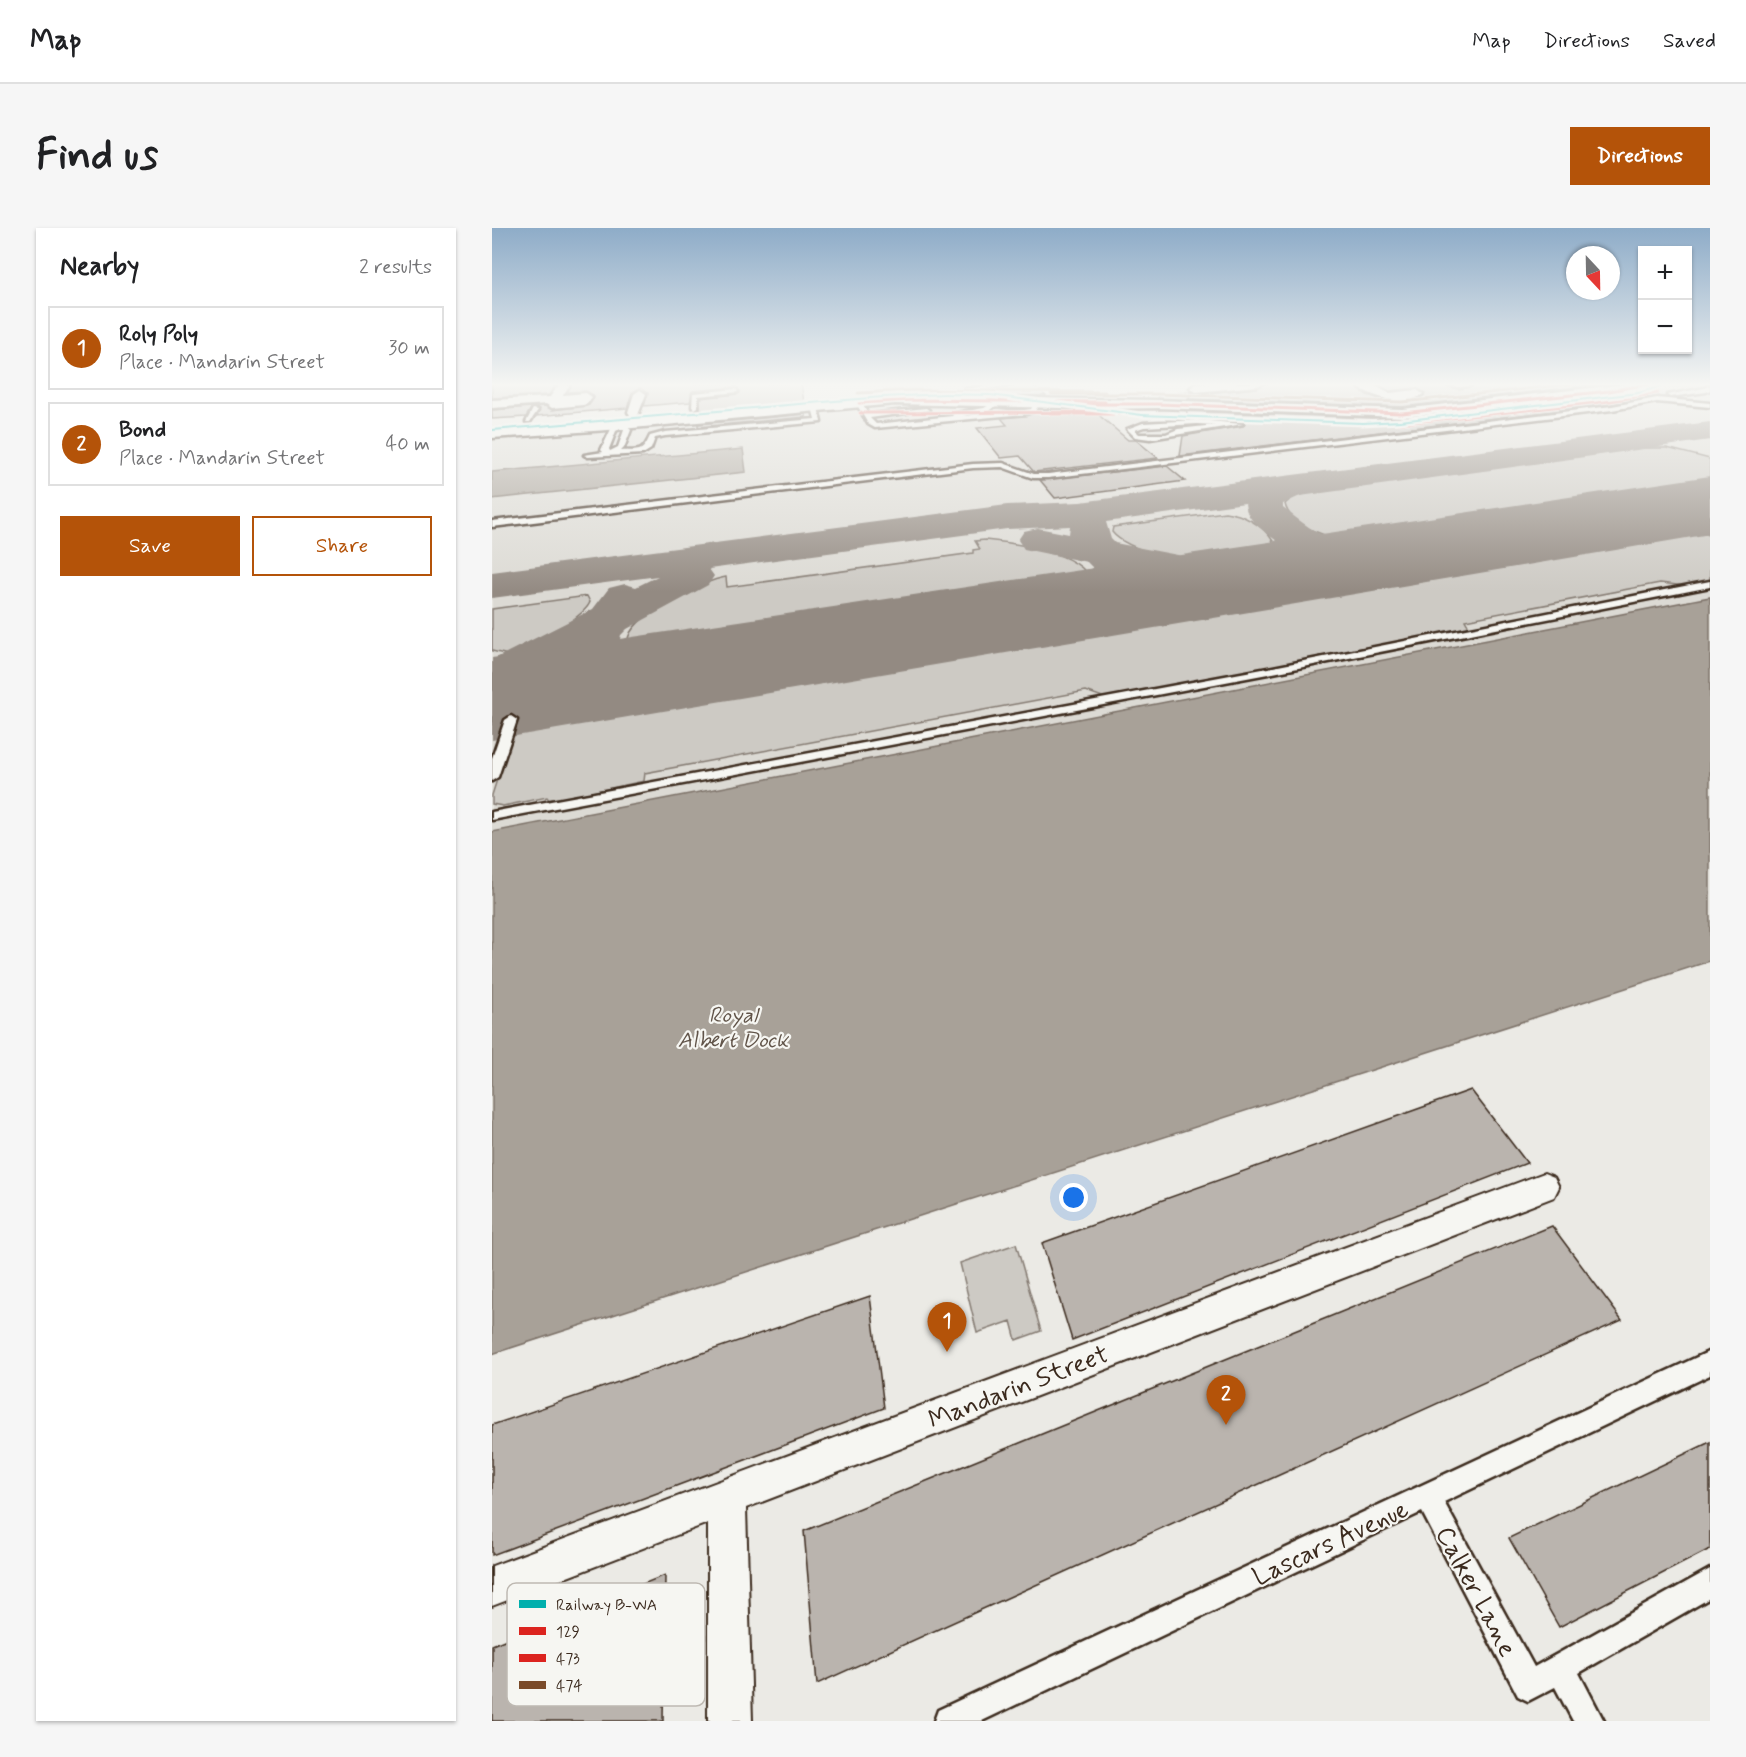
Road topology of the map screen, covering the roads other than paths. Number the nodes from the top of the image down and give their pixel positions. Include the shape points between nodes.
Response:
1 (610, 453) joint
2 (614, 453) edge
3 (1238, 453) edge
4 (588, 455) dead end
5 (1016, 459) dead end
6 (1003, 465) junction
7 (492, 524) edge
8 (1710, 584) edge
9 (511, 720) dead end
10 (492, 777) edge
11 (492, 816) edge
12 (1544, 1187) dead end
13 (1710, 1363) edge
14 (727, 1496) junction
15 (1427, 1496) junction
16 (1710, 1582) edge
17 (492, 1586) edge
18 (1560, 1668) junction
19 (730, 1721) edge
20 (949, 1721) edge
21 (1589, 1721) edge

1 - 2 lane
1 - 4 lane
3 - 6 lane via 1048,476 1033,476
5 - 6 lane
6 - 7 lane
8 - 11 lane
9 - 10 lane
12 - 14 street, Mandarin Street
13 - 15 lane, Lascars Avenue
14 - 17 street, Mandarin Street
14 - 19 street
15 - 18 lane, Calker Lane via 1528,1686
15 - 20 lane, Lascars Avenue
16 - 18 lane
18 - 21 lane

